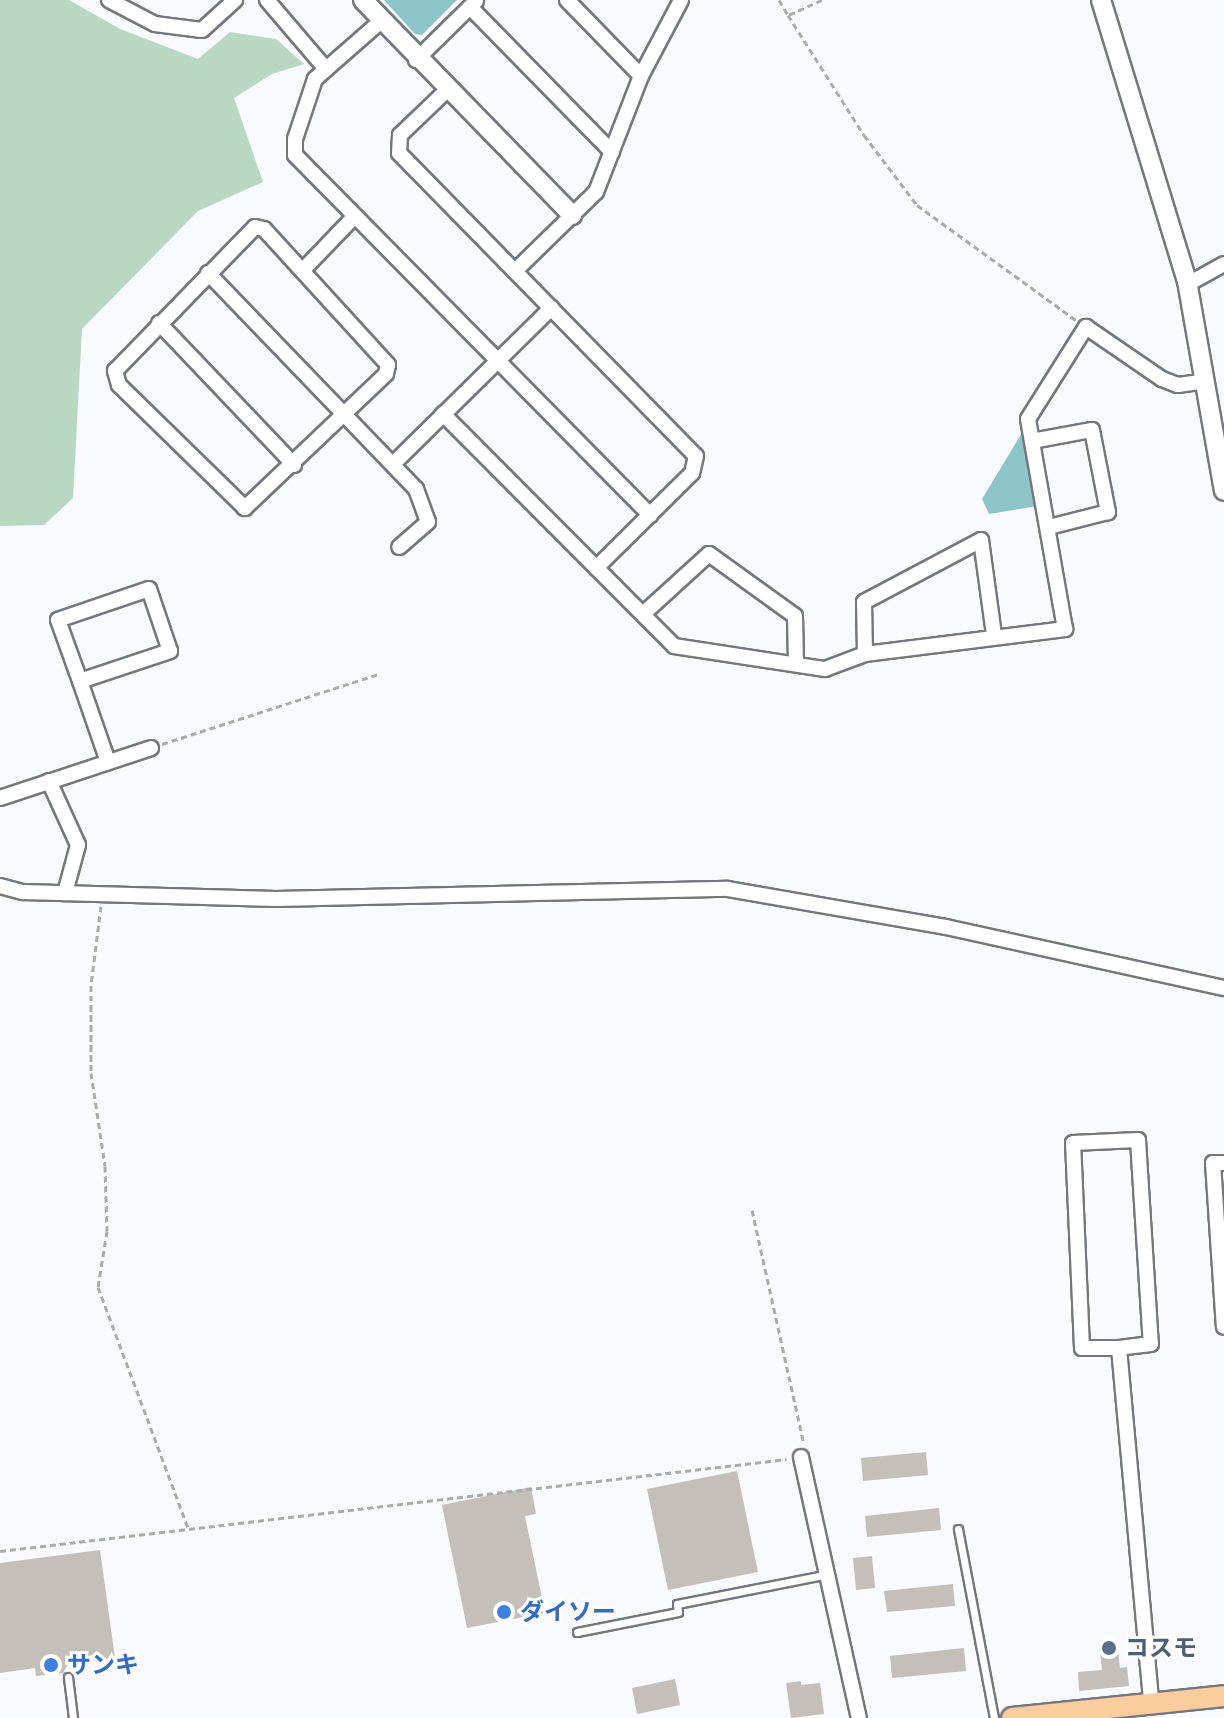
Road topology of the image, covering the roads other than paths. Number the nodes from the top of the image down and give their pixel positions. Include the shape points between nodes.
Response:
1 (111, 0) edge
2 (235, 0) edge
3 (267, 0) edge
4 (363, 0) edge
5 (567, 0) edge
6 (681, 0) edge
7 (1101, 0) edge
8 (474, 3) edge
9 (381, 21) junction
10 (416, 60) junction
11 (326, 69) junction
12 (641, 76) junction
13 (447, 90) junction
14 (612, 152) junction
15 (572, 215) junction
16 (355, 216) junction
17 (1224, 264) edge
18 (303, 270) junction
19 (515, 271) junction
20 (208, 273) junction
21 (1188, 284) junction
22 (551, 308) junction
23 (159, 323) junction
24 (498, 360) junction
25 (1206, 381) junction
26 (345, 414) junction
27 (443, 414) junction
28 (1032, 441) junction
29 (394, 463) junction
30 (294, 465) junction
31 (1224, 491) edge
32 (650, 515) junction
33 (1049, 527) junction
34 (399, 547) dead end
35 (596, 568) junction
36 (643, 614) junction
37 (994, 635) junction
38 (865, 654) junction
39 (796, 664) junction
40 (80, 681) junction
41 (151, 748) road end
42 (108, 762) junction
43 (49, 781) junction
44 (0, 798) edge
45 (0, 886) edge
46 (65, 893) junction
47 (1224, 988) edge
48 (1224, 1163) edge
49 (1224, 1327) edge
50 (1119, 1348) junction
51 (801, 1457) road end
52 (958, 1529) dead end
53 (829, 1574) junction
54 (577, 1632) dead end
55 (68, 1677) dead end
56 (1224, 1696) edge
57 (1151, 1703) junction
58 (73, 1718) edge
59 (859, 1718) edge
60 (994, 1718) edge
61 (1012, 1718) edge

1 - 2 street via 155,24 202,30
3 - 11 street
4 - 9 street
5 - 12 street
6 - 12 street
7 - 21 street
8 - 10 street
8 - 14 street
9 - 10 street
9 - 11 street
10 - 13 street
11 - 16 street via 315,79 295,139 295,155
12 - 14 street
13 - 15 street
13 - 19 street via 400,135 399,153
14 - 15 street via 596,192
15 - 19 street
16 - 18 street
16 - 24 street
17 - 21 street
18 - 20 street via 264,229 255,227
18 - 26 street via 388,365
19 - 22 street
20 - 23 street
20 - 26 street
21 - 25 street
22 - 24 street
22 - 32 street via 696,456 692,473
23 - 30 street
23 - 30 street via 118,364 119,385 245,508
24 - 27 street
24 - 32 street
25 - 28 street via 1178,385 1162,379 1086,327 1028,419
25 - 31 street
26 - 29 street
26 - 30 street
27 - 29 street
27 - 35 street
28 - 33 street
28 - 33 street via 1092,430 1108,512
29 - 34 street via 416,489 428,522
32 - 35 street
33 - 37 street via 1065,629
35 - 36 street
36 - 39 street via 674,646
36 - 39 street via 709,554 795,616
37 - 38 street
37 - 38 street via 981,540 864,602
38 - 39 street via 825,669
40 - 40 street via 58,620 149,589 170,651
40 - 42 street
41 - 42 street
42 - 43 street
43 - 44 street
43 - 46 street via 78,845
45 - 46 street
46 - 47 street via 324,899 728,889 946,927
48 - 49 street via 1213,1163
50 - 50 street via 1151,1344 1138,1140 1073,1143 1082,1348
50 - 57 street
51 - 53 street
52 - 60 lane
53 - 54 lane via 677,1604 678,1612
53 - 59 street
55 - 58 lane
56 - 57 main road
57 - 61 main road

